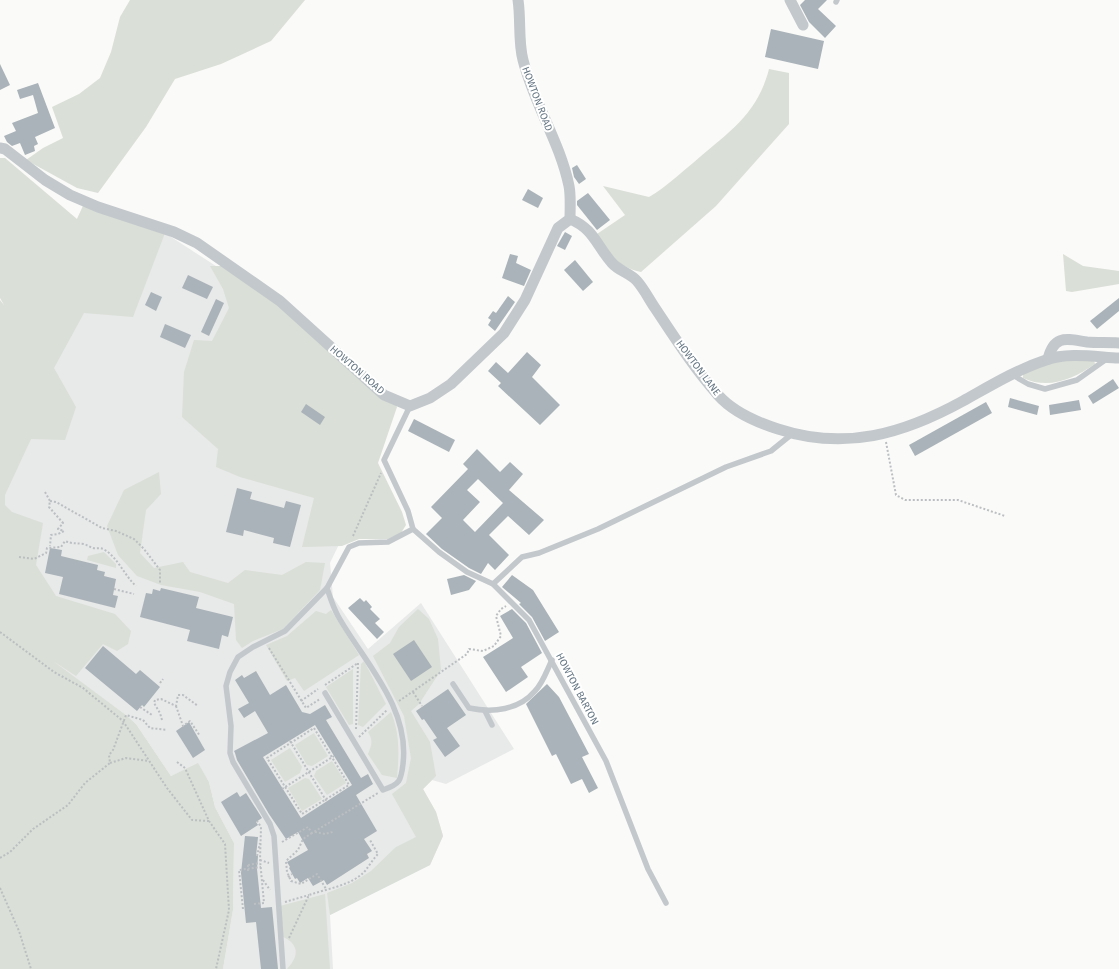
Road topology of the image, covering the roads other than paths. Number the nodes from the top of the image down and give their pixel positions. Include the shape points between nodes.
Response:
1 (518, 0) edge
2 (790, 0) edge
3 (804, 25) dead end
4 (0, 148) edge
5 (570, 219) junction
6 (1119, 343) edge
7 (1113, 358) edge
8 (1048, 359) junction
9 (1011, 374) junction
10 (410, 406) junction
11 (792, 434) junction
12 (413, 529) junction
13 (493, 584) junction
14 (327, 588) junction
15 (552, 660) junction
16 (453, 684) dead end
17 (325, 694) road end
18 (485, 712) junction
19 (492, 725) dead end
20 (666, 903) dead end
21 (284, 969) edge

1 - 5 street, HOWTON ROAD via 522,58 561,157 570,187
2 - 3 street
4 - 10 street, HOWTON ROAD via 70,195 98,208 174,232 197,243 280,301 384,395
5 - 10 street via 558,228 525,300 504,333 451,384 430,398
5 - 11 street, HOWTON LANE via 583,225 614,265 636,279 685,353 721,398 737,411
6 - 8 street via 1065,338 1057,341 1050,349
7 - 8 street, HOWTON LANE via 1070,356
7 - 9 lane via 1077,380 1045,389 1028,384
8 - 9 street, HOWTON LANE
9 - 11 street, HOWTON LANE via 919,422 884,434 848,440
10 - 12 lane via 384,460 408,511
11 - 13 lane via 771,450 726,467 598,529 539,553 522,557
12 - 13 lane, HOWTON BARTON via 467,572
12 - 14 lane via 388,542 359,543 349,547
13 - 15 lane, HOWTON BARTON via 528,620
14 - 17 lane via 338,616 393,704 404,753 401,780 394,786 383,790
14 - 21 lane via 285,631 238,657 226,686 231,726 231,758 270,824 276,845
15 - 18 lane via 536,690 520,705
15 - 20 lane, HOWTON BARTON via 606,761 648,869
16 - 18 lane via 469,708
18 - 19 lane

